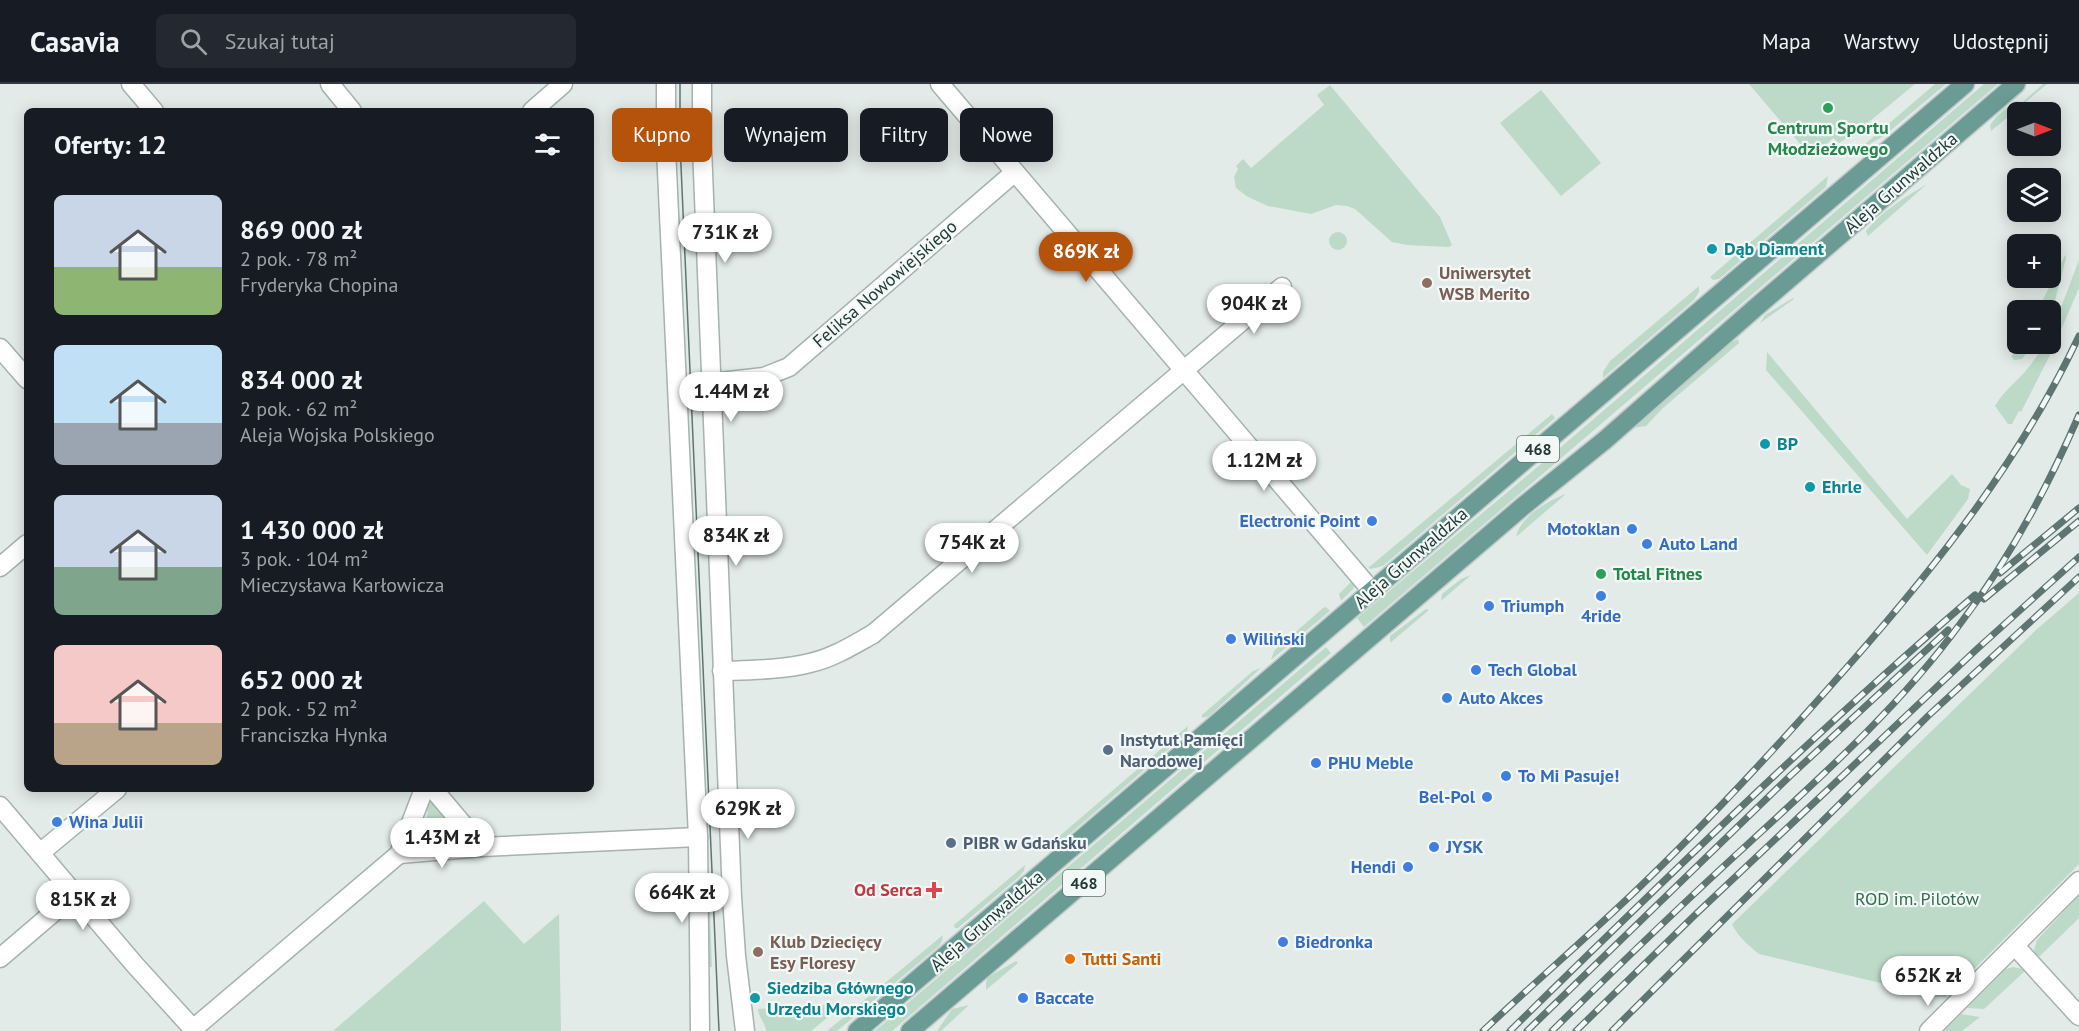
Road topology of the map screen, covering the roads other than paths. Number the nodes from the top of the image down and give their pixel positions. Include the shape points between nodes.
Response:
1 (131, 84) edge
2 (330, 84) edge
3 (563, 84) edge
4 (666, 84) edge
5 (702, 84) edge
6 (940, 84) edge
7 (1965, 84) edge
8 (2016, 84) edge
9 (151, 108) edge
10 (350, 108) edge
11 (535, 108) edge
12 (1015, 172) junction
13 (1282, 287) dead end
14 (0, 348) edge
15 (1184, 370) junction
16 (24, 376) edge
17 (711, 383) junction
18 (24, 547) edge
19 (0, 567) edge
20 (1372, 591) junction
21 (722, 671) junction
22 (113, 792) edge
23 (423, 792) edge
24 (436, 792) edge
25 (0, 806) edge
26 (698, 837) junction
27 (482, 847) junction
28 (40, 853) junction
29 (399, 854) junction
30 (2079, 881) edge
31 (75, 894) junction
32 (2015, 946) junction
33 (0, 958) edge
34 (2079, 1016) edge
35 (194, 1030) edge
36 (700, 1031) edge
37 (745, 1031) edge
38 (857, 1031) edge
39 (910, 1031) edge
40 (1929, 1031) edge

1 - 9 street
2 - 10 street
3 - 11 street
4 - 26 street via 666,157
5 - 17 street
6 - 12 street
7 - 20 main road, Aleja Grunwaldzka / 468
8 - 39 main road, Aleja Grunwaldzka / 468 via 1605,440
12 - 15 street
12 - 17 street, Feliksa Nowowiejskiego via 789,367 764,376
13 - 15 street
14 - 16 street
15 - 20 street
15 - 21 street via 873,634 812,663
17 - 21 street
18 - 19 street
20 - 38 main road, Aleja Grunwaldzka / 468
21 - 37 street via 732,897
22 - 28 street
23 - 29 street
24 - 27 street
25 - 28 street
26 - 27 street
26 - 36 street
27 - 29 street
28 - 31 street
29 - 35 street
30 - 32 street
31 - 33 street
31 - 35 street
32 - 34 street
32 - 40 street

